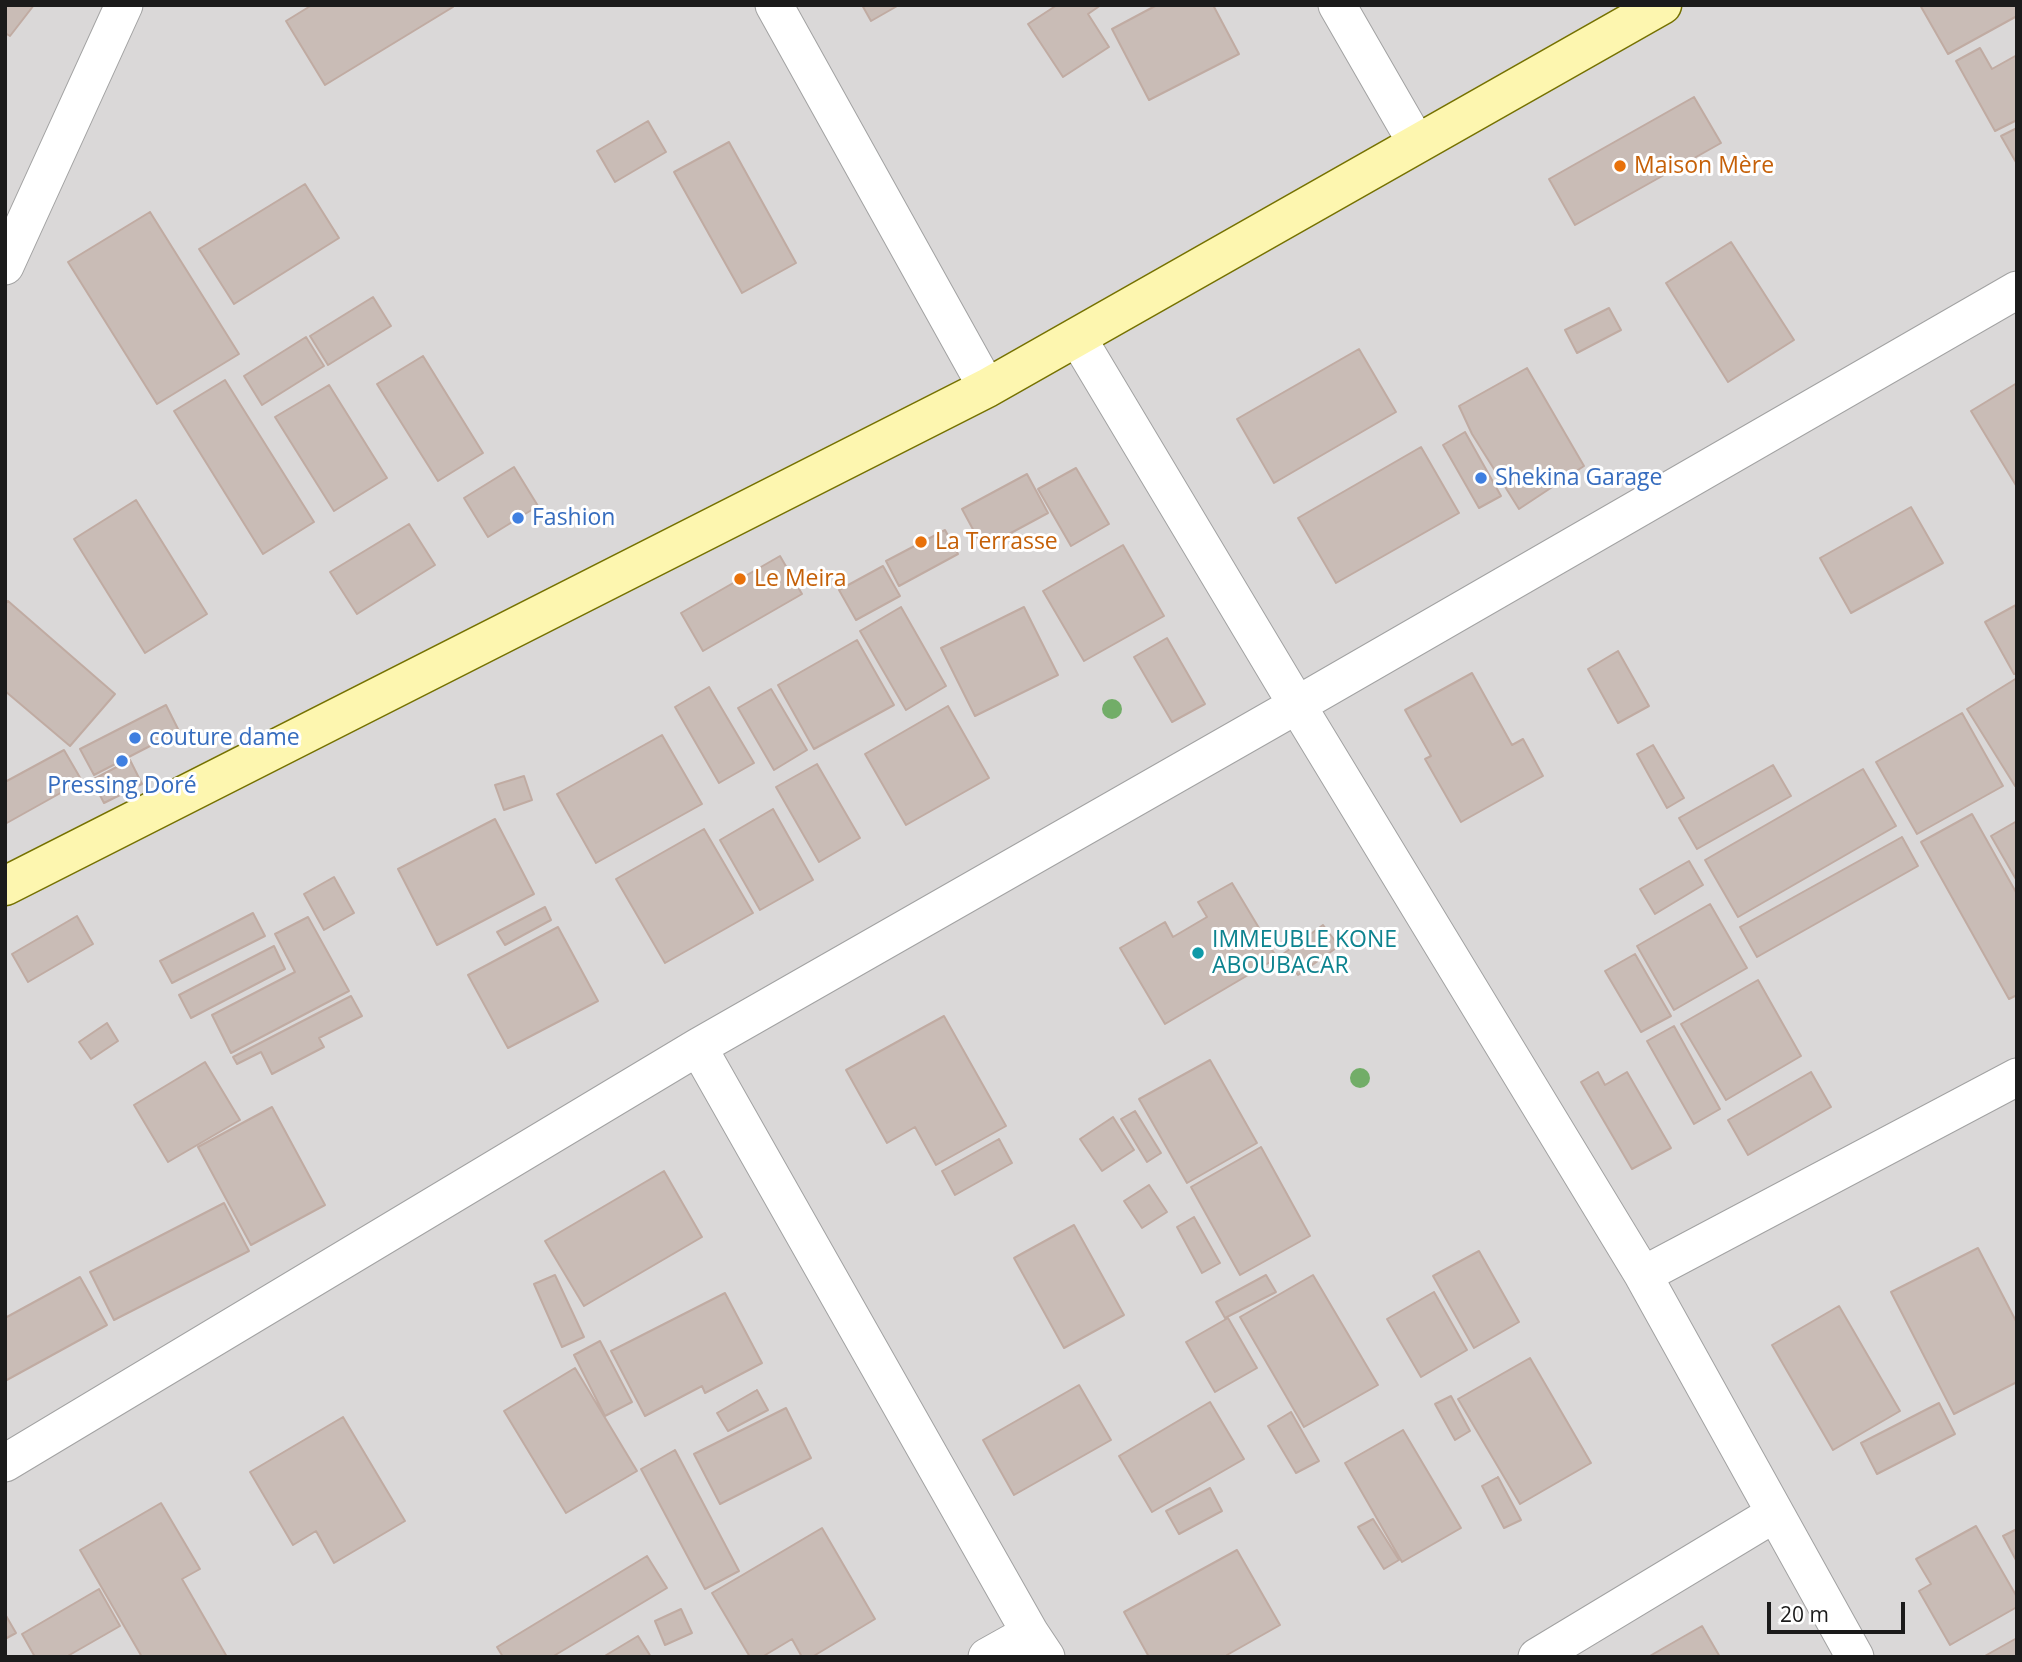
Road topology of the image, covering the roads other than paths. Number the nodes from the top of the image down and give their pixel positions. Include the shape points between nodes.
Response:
1 (124, 5) edge
2 (774, 5) edge
3 (1337, 5) edge
4 (1661, 5) edge
5 (1417, 144) junction
6 (5, 266) edge
7 (2017, 290) edge
8 (1077, 337) junction
9 (987, 388) junction
10 (1297, 705) junction
11 (5, 886) edge
12 (698, 1047) junction
13 (2017, 1077) edge
14 (1643, 1275) junction
15 (5, 1463) edge
16 (1774, 1514) junction
17 (1038, 1645) edge
18 (987, 1657) edge
19 (1537, 1657) edge
20 (1855, 1657) edge

1 - 6 street
2 - 9 street
3 - 5 street
4 - 5 main road
5 - 8 main road
7 - 10 street
8 - 9 main road
8 - 10 street
9 - 11 main road
10 - 12 street
10 - 14 street
12 - 15 street
12 - 17 street
13 - 14 street
14 - 16 street
16 - 19 street
16 - 20 street
17 - 18 street

